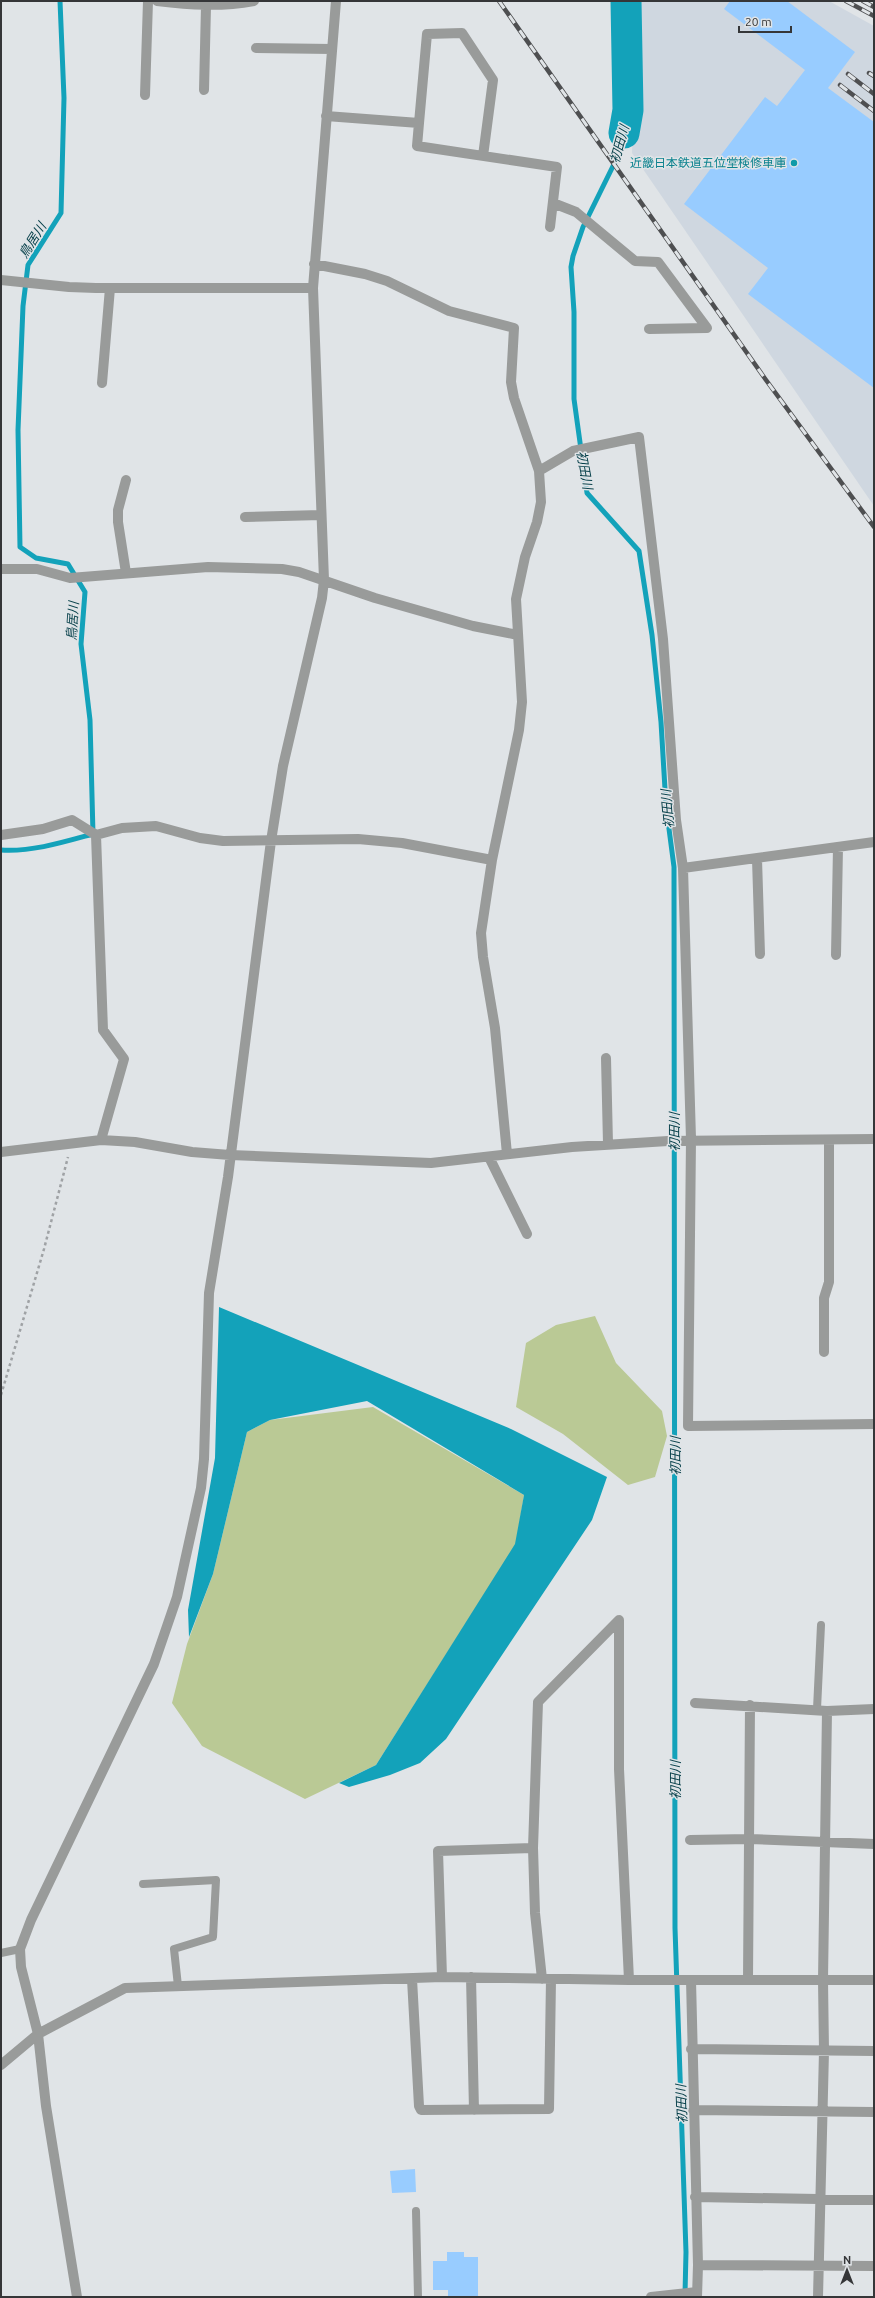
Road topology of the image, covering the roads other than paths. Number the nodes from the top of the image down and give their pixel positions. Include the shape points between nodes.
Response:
1 (148, 1) edge
2 (157, 1) edge
3 (254, 1) edge
4 (330, 1) edge
5 (336, 1) edge
6 (206, 6) junction
7 (256, 48) dead end
8 (332, 48) junction
9 (204, 90) dead end
10 (145, 95) dead end
11 (326, 116) junction
12 (419, 123) junction
13 (483, 156) junction
14 (553, 203) junction
15 (550, 227) dead end
16 (314, 264) junction
17 (5, 280) edge
18 (110, 288) junction
19 (313, 288) junction
20 (649, 330) dead end
21 (102, 383) dead end
22 (539, 471) junction
23 (126, 480) dead end
24 (321, 515) junction
25 (245, 517) dead end
26 (1, 569) edge
27 (126, 574) junction
28 (324, 580) junction
29 (518, 635) junction
30 (96, 835) junction
31 (1, 836) edge
32 (271, 841) junction
33 (874, 842) edge
34 (838, 847) junction
35 (757, 859) junction
36 (492, 860) junction
37 (683, 868) junction
38 (760, 954) dead end
39 (836, 955) dead end
40 (606, 1058) dead end
41 (691, 1139) junction
42 (102, 1140) junction
43 (874, 1140) edge
44 (829, 1141) junction
45 (608, 1144) junction
46 (1, 1152) edge
47 (508, 1154) junction
48 (230, 1155) junction
49 (489, 1157) junction
50 (527, 1234) dead end
51 (824, 1352) dead end
52 (874, 1424) edge
53 (821, 1625) dead end
54 (695, 1703) dead end
55 (750, 1705) junction
56 (816, 1709) junction
57 (874, 1709) edge
58 (827, 1710) junction
59 (750, 1838) junction
60 (690, 1840) dead end
61 (825, 1842) junction
62 (874, 1844) edge
63 (533, 1848) junction
64 (143, 1884) dead end
65 (20, 1949) junction
66 (1, 1953) edge
67 (442, 1977) junction
68 (471, 1977) junction
69 (412, 1979) junction
70 (546, 1979) junction
71 (629, 1980) junction
72 (691, 1980) junction
73 (748, 1980) junction
74 (823, 1980) junction
75 (874, 1980) edge
76 (178, 1986) junction
77 (38, 2034) junction
78 (691, 2049) junction
79 (824, 2051) junction
80 (874, 2051) edge
81 (1, 2065) edge
82 (474, 2110) junction
83 (693, 2110) junction
84 (823, 2112) junction
85 (874, 2112) edge
86 (695, 2196) junction
87 (819, 2200) junction
88 (874, 2200) edge
89 (416, 2211) dead end
90 (698, 2265) junction
91 (874, 2266) edge
92 (817, 2267) junction
93 (697, 2295) edge
94 (77, 2297) edge
95 (418, 2297) edge
96 (651, 2297) edge
97 (818, 2297) edge

1 - 10 street
2 - 6 street
3 - 6 street
4 - 5 street
5 - 8 street
6 - 9 street
7 - 8 street
8 - 11 street
11 - 12 street
11 - 16 street
12 - 13 street via 417,146
12 - 13 street via 427,34 462,33 493,80
13 - 14 street via 557,167
14 - 15 street
14 - 20 street via 576,212 635,261 658,262 706,328
16 - 19 street
16 - 22 street via 387,281 449,311 514,328 511,367 514,398
17 - 18 street via 68,287
18 - 19 street
18 - 21 street
19 - 24 street
22 - 29 street via 541,502 519,578 516,599
22 - 37 street via 573,451 639,437 663,639 676,820
23 - 27 street via 118,510
24 - 25 street
24 - 28 street
26 - 27 street via 36,569 70,578
27 - 28 street via 208,567 282,569
28 - 29 street via 375,598 473,626
28 - 32 street via 284,766
29 - 36 street via 522,702 519,730
30 - 31 street via 72,820 43,829
30 - 32 street via 122,828 156,826 212,840
30 - 42 street via 103,1030 124,1059
32 - 36 street via 358,839 402,843
32 - 48 street
33 - 34 street
34 - 35 street
34 - 39 street
35 - 37 street
35 - 38 street
36 - 47 street via 481,933 495,1028
37 - 41 street
40 - 45 street
41 - 44 street
41 - 45 street
41 - 52 street via 688,1426
42 - 46 street
42 - 48 street
43 - 44 street
44 - 51 street via 829,1282 824,1298
45 - 47 street
47 - 49 street
48 - 49 street via 394,1163 431,1163
48 - 65 street via 209,1293 201,1488 177,1596 154,1664 28,1925
49 - 50 street
53 - 56 lane
54 - 55 street
55 - 56 street
55 - 59 street
56 - 58 street
57 - 58 street
58 - 61 street
59 - 60 street
59 - 61 street
59 - 73 street
61 - 62 street
61 - 74 street
63 - 67 street via 438,1851
63 - 70 street via 535,1913
63 - 71 street via 538,1702 619,1620 619,1769
64 - 76 lane via 216,1880 213,1937 174,1949
65 - 66 lane
65 - 77 street via 21,1967
67 - 68 street
67 - 69 street
68 - 70 street
68 - 82 street
69 - 76 street
69 - 82 street via 419,2106 421,2110
70 - 71 street
70 - 82 street via 549,2109
71 - 72 street
72 - 73 street
72 - 78 street
73 - 74 street
74 - 75 street
74 - 79 street
76 - 77 street via 125,1988
77 - 81 street
77 - 94 street via 46,2106
78 - 79 street
78 - 83 street
79 - 80 street
79 - 84 street
83 - 84 street
83 - 86 street
84 - 85 street
84 - 87 street
86 - 87 street
86 - 90 street
87 - 88 street
87 - 92 street
89 - 95 lane
90 - 92 street
90 - 93 street
91 - 92 street
92 - 97 street
93 - 96 street

